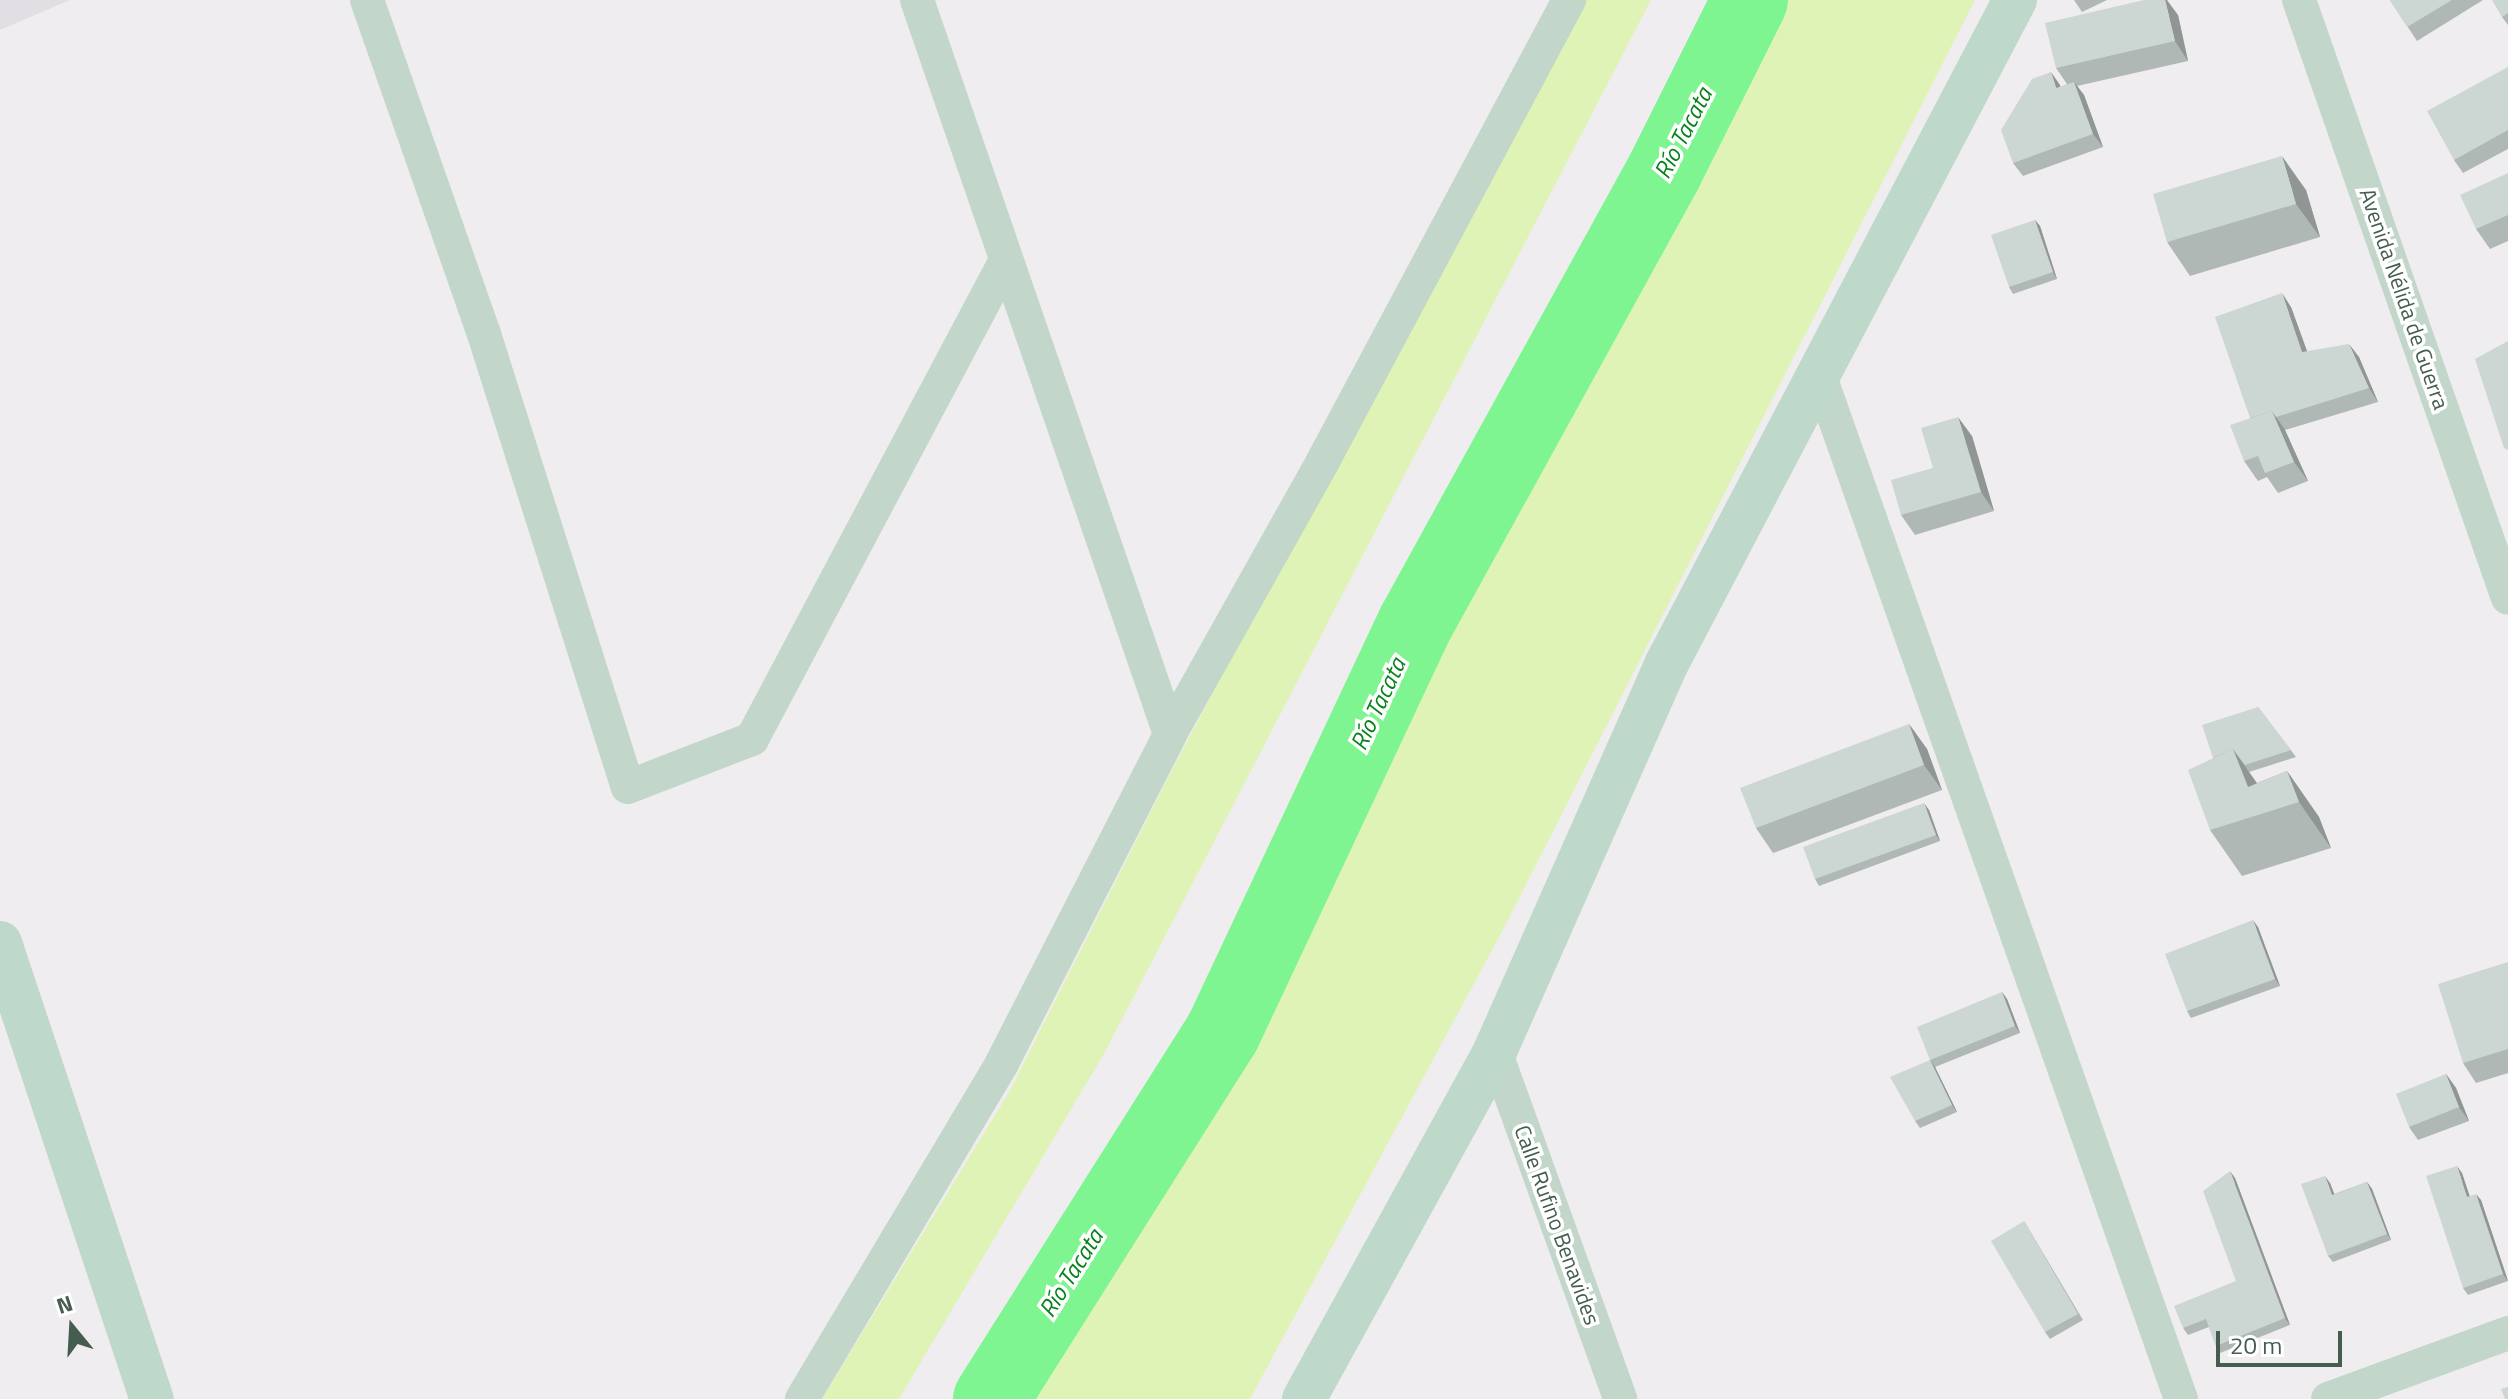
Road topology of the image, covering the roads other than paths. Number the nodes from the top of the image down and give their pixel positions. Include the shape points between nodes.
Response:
1 (367, 0) edge
2 (917, 0) edge
3 (1569, 0) edge
4 (2015, 0) edge
5 (2299, 0) edge
6 (1006, 260) junction
7 (1819, 374) junction
8 (2500, 543) edge
9 (2508, 598) edge
10 (1170, 734) junction
11 (0, 943) edge
12 (1495, 1051) junction
13 (2508, 1333) edge
14 (152, 1399) edge
15 (802, 1399) edge
16 (1304, 1399) edge
17 (1620, 1399) edge
18 (2181, 1399) edge
19 (2328, 1399) edge

1 - 6 street via 484,334 628,787 752,739
2 - 6 street
3 - 10 street via 1323,461
4 - 7 street
5 - 8 street, Avenida Nélida de Guerra
6 - 10 street
7 - 12 street via 1667,663
7 - 18 street
8 - 9 street, Avenida Nélida de Guerra
10 - 15 street via 1002,1063
11 - 14 street
12 - 16 street
12 - 17 street, Calle Rufino Benavides
13 - 19 street

